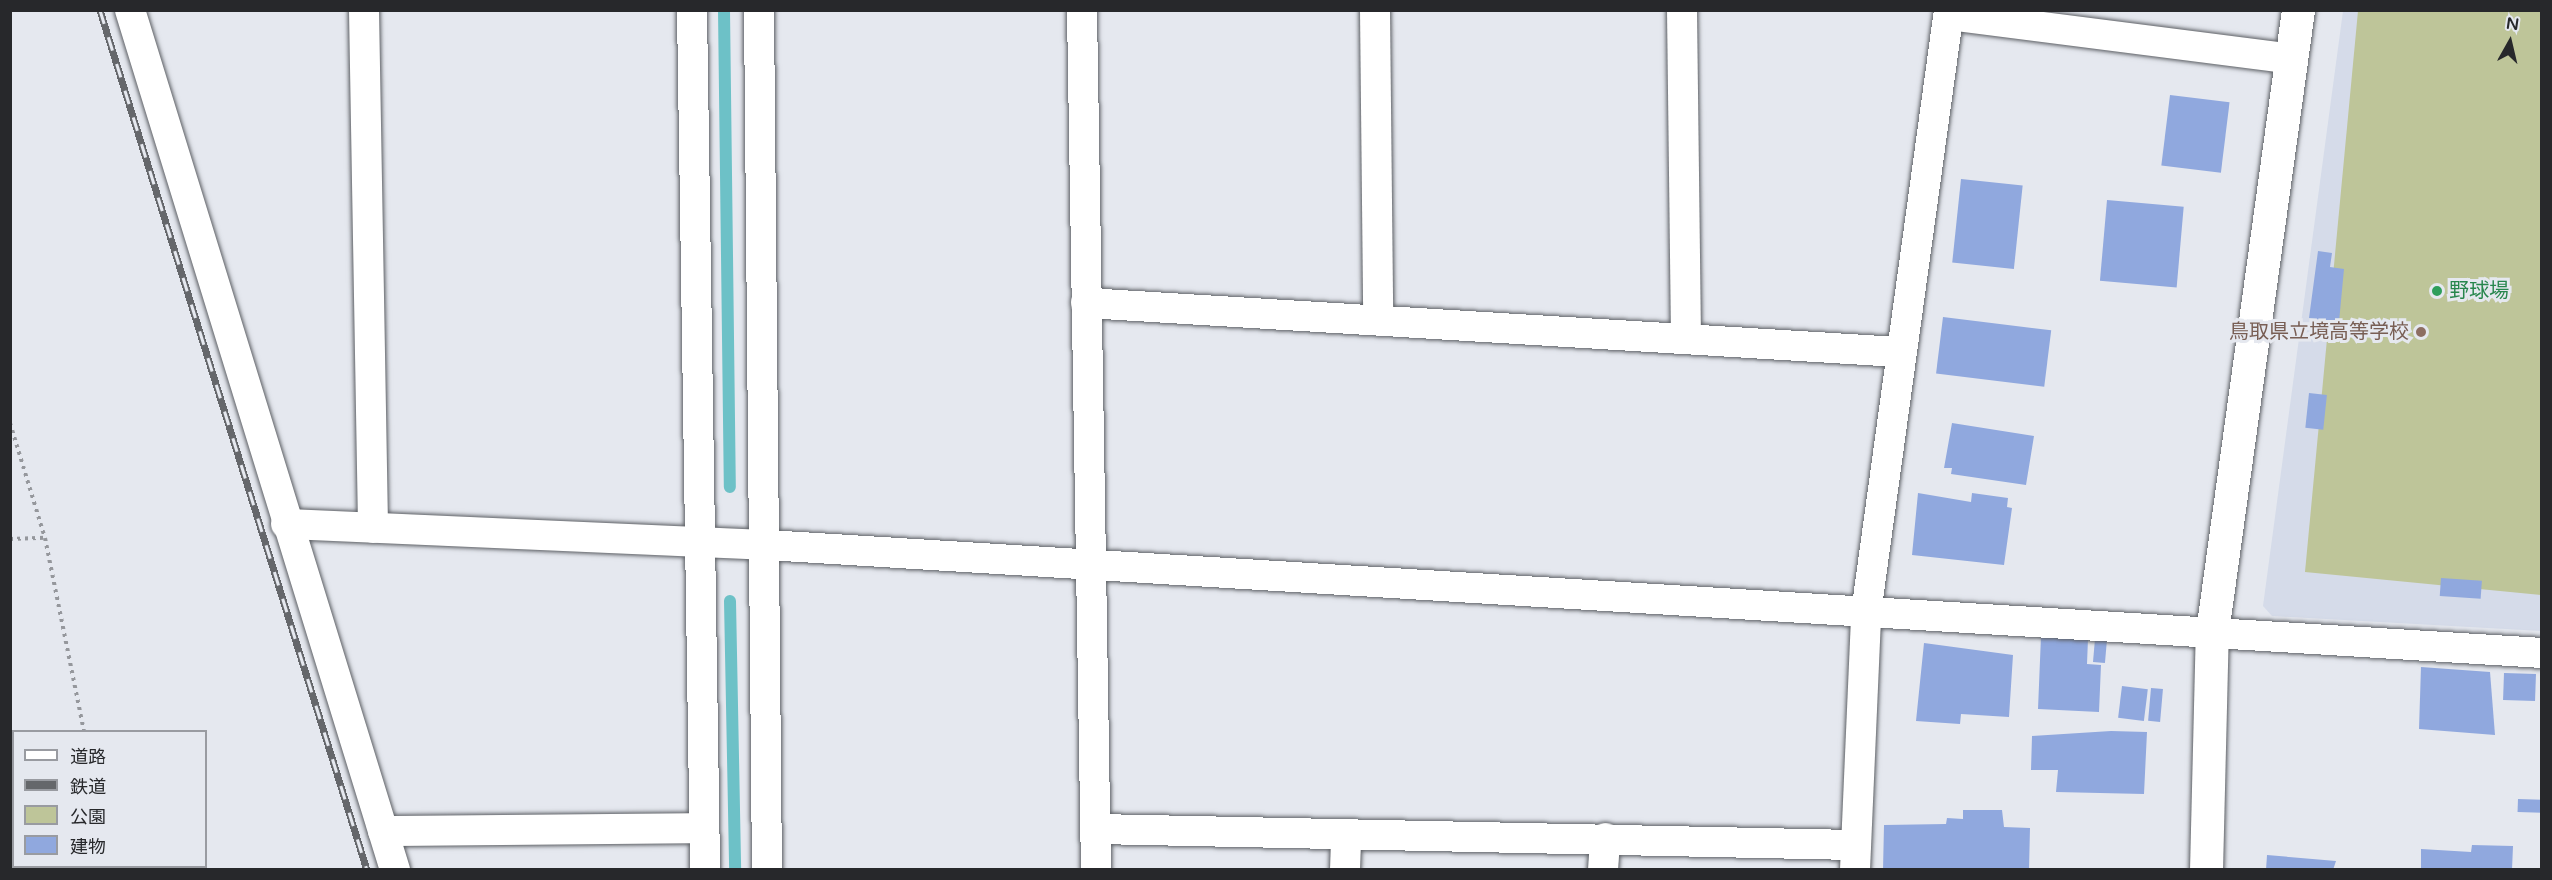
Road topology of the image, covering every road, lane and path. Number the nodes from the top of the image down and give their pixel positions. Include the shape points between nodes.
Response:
1 (130, 10) edge
2 (364, 10) edge
3 (692, 10) edge
4 (759, 10) edge
5 (1082, 10) edge
6 (1375, 10) edge
7 (1682, 10) edge
8 (2298, 10) edge
9 (1949, 13) edge
10 (2291, 58) junction
11 (1086, 303) junction
12 (1378, 320) junction
13 (1686, 336) junction
14 (1899, 352) junction
15 (10, 423) edge
16 (286, 524) junction
17 (373, 528) junction
18 (45, 538) junction
19 (10, 539) edge
20 (700, 545) junction
21 (767, 545) junction
22 (1087, 566) junction
23 (1866, 613) junction
24 (2212, 632) junction
25 (2541, 653) edge
26 (84, 730) edge
27 (703, 828) junction
28 (1096, 829) junction
29 (382, 831) junction
30 (1346, 835) junction
31 (1605, 838) junction
32 (1855, 857) edge
33 (395, 870) edge
34 (705, 870) edge
35 (767, 870) edge
36 (1096, 870) edge
37 (1345, 870) edge
38 (1603, 870) edge
39 (2206, 870) edge

1 - 16 street
2 - 17 street
3 - 20 street
4 - 21 street
5 - 11 street
6 - 12 street
7 - 13 street
8 - 10 street
9 - 10 street
9 - 14 street
10 - 24 street
11 - 12 street
11 - 22 street
12 - 13 street
13 - 14 street
14 - 23 street
15 - 18 path
16 - 17 street
16 - 29 street
17 - 20 street
18 - 19 path
18 - 26 path
20 - 21 street
20 - 27 street
21 - 22 street
21 - 35 street
22 - 23 street
22 - 28 street
23 - 24 street
23 - 32 street
24 - 25 street
24 - 39 street
27 - 29 street
27 - 34 street
28 - 30 street
28 - 36 street
29 - 33 street
30 - 31 street
30 - 37 street
31 - 32 street
31 - 38 street

